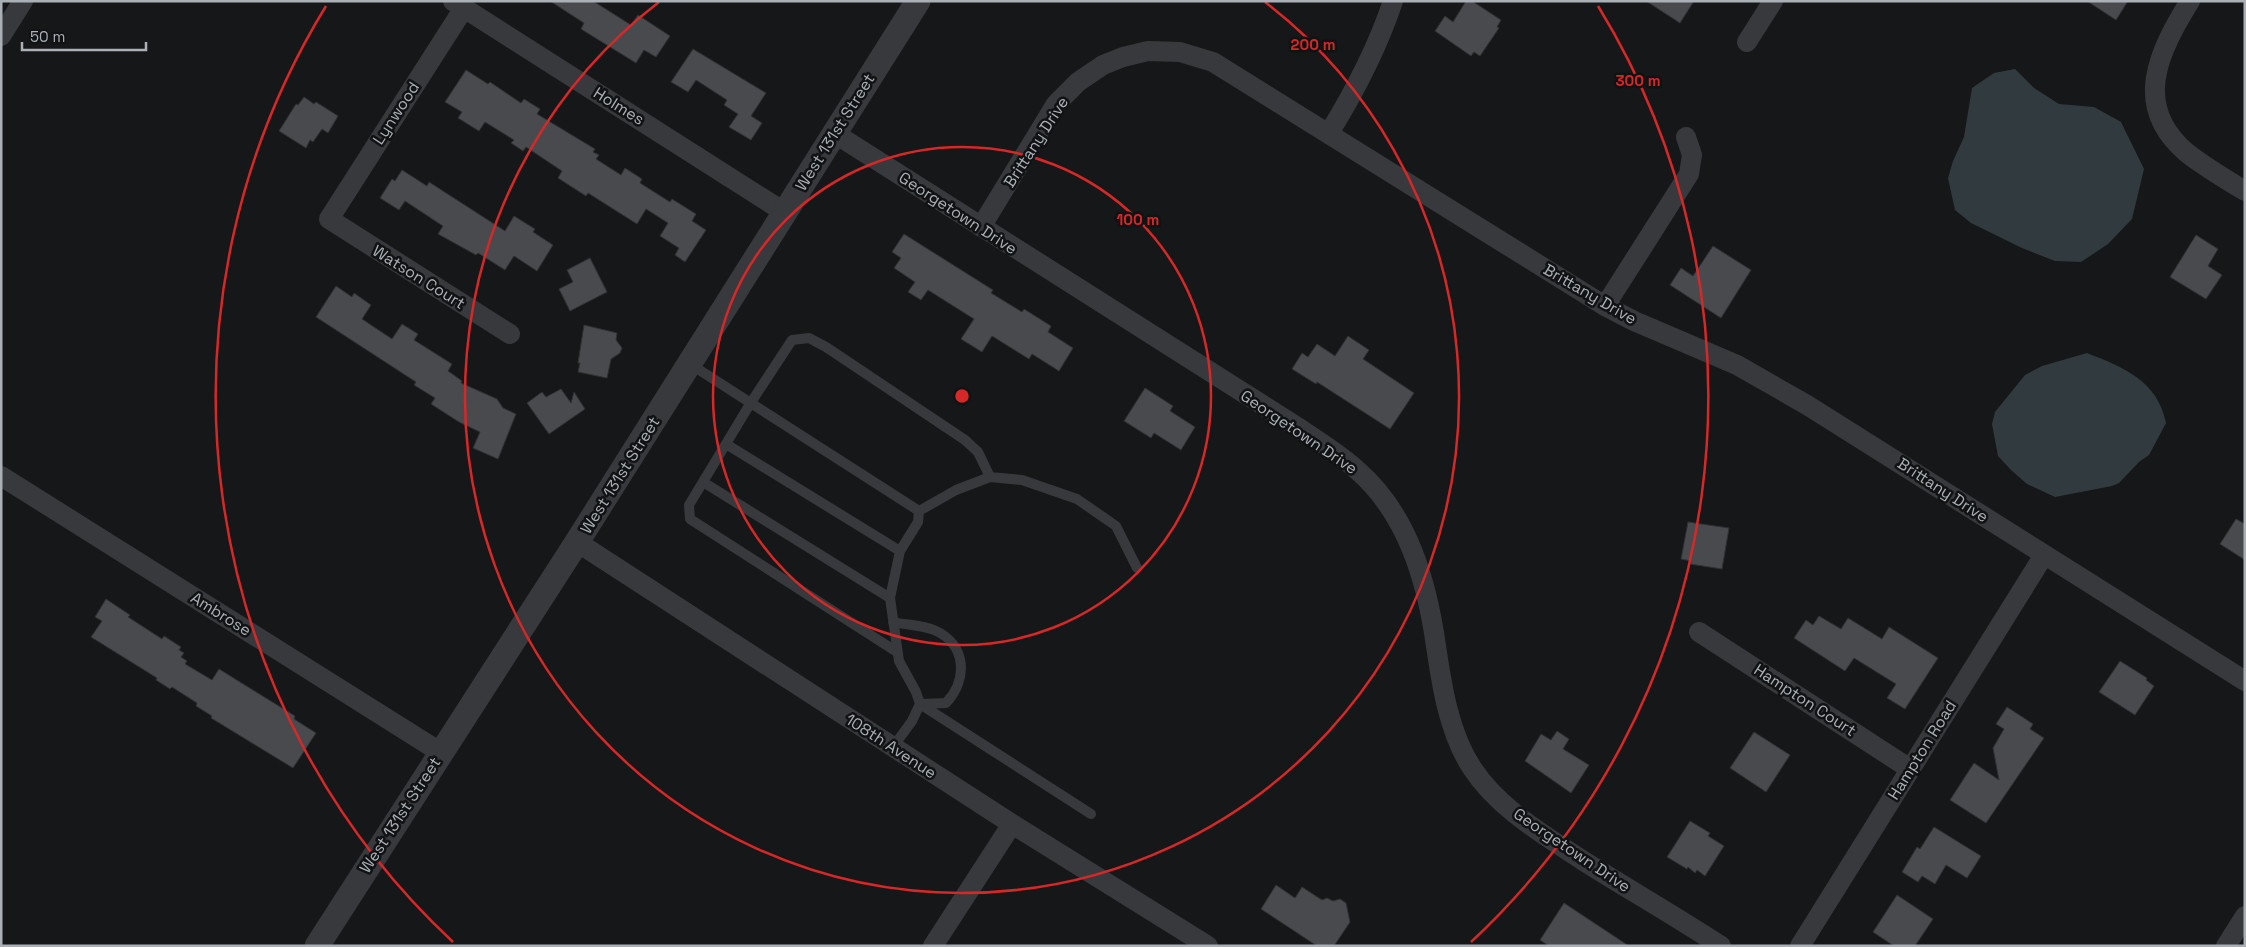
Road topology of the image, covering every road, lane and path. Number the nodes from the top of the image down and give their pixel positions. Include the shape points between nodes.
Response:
1 (24, 1) edge
2 (918, 1) edge
3 (1393, 1) edge
4 (1772, 1) edge
5 (2190, 1) edge
6 (459, 5) edge
7 (1, 36) edge
8 (1747, 42) dead end
9 (834, 133) junction
10 (1329, 134) junction
11 (1686, 137) dead end
12 (2245, 191) edge
13 (784, 212) junction
14 (328, 219) joint
15 (981, 228) junction
16 (1605, 306) junction
17 (510, 334) dead end
18 (690, 363) junction
19 (750, 404) junction
20 (726, 444) junction
21 (1, 476) edge
22 (990, 477) junction
23 (703, 482) junction
24 (919, 511) junction
25 (578, 542) junction
26 (900, 551) junction
27 (2044, 555) junction
28 (1137, 568) dead end
29 (890, 598) junction
30 (892, 622) junction
31 (1699, 632) dead end
32 (897, 652) junction
33 (2245, 681) edge
34 (920, 704) junction
35 (893, 747) junction
36 (440, 752) junction
37 (1910, 769) junction
38 (1090, 814) dead end
39 (1012, 824) junction
40 (2245, 916) edge
41 (317, 946) edge
42 (933, 946) edge
43 (1208, 946) edge
44 (1721, 946) edge
45 (1800, 946) edge
46 (2226, 946) edge

1 - 7 street
2 - 9 street, West 131st Street
3 - 10 street via 1369,64
4 - 8 street
5 - 12 street via 2160,56 2155,88 2158,113 2186,152
6 - 13 street, Holmes
6 - 14 street, Lynwood
9 - 13 street, West 131st Street
9 - 15 street, Georgetown Drive
10 - 15 street, Brittany Drive via 1212,62 1180,52 1148,51 1122,57 1078,82 1056,104
10 - 16 street, Brittany Drive
11 - 16 street via 1692,155 1689,174
13 - 18 street, West 131st Street
14 - 17 street, Watson Court
15 - 44 street, Georgetown Drive via 1302,430 1358,470 1393,514 1409,542 1428,597 1451,720 1463,753 1482,782 1533,828
16 - 27 street, Brittany Drive via 1634,322 1710,352 1774,385 1936,484
18 - 19 lane
18 - 25 street, West 131st Street
19 - 20 lane
19 - 22 lane via 792,340 809,338 965,440 978,452
19 - 24 lane
20 - 23 lane
20 - 26 lane
21 - 36 street, Ambrose
22 - 24 lane via 956,490
22 - 28 lane via 1022,480 1077,499 1116,526
23 - 29 lane
23 - 32 lane via 690,505 690,519
24 - 26 lane via 918,522
25 - 35 street, 108th Avenue
25 - 36 street, West 131st Street
26 - 29 lane
27 - 33 street, Brittany Drive
27 - 37 street, Hampton Road
29 - 30 lane
30 - 32 lane
30 - 34 lane via 934,630 948,638 958,651 962,672 954,695 946,703
31 - 37 street, Hampton Court
32 - 34 lane
34 - 35 lane
34 - 38 lane
35 - 39 street, 108th Avenue
36 - 41 street, West 131st Street
37 - 45 street, Hampton Road
39 - 42 street
39 - 43 street, 108th Avenue
40 - 46 street

